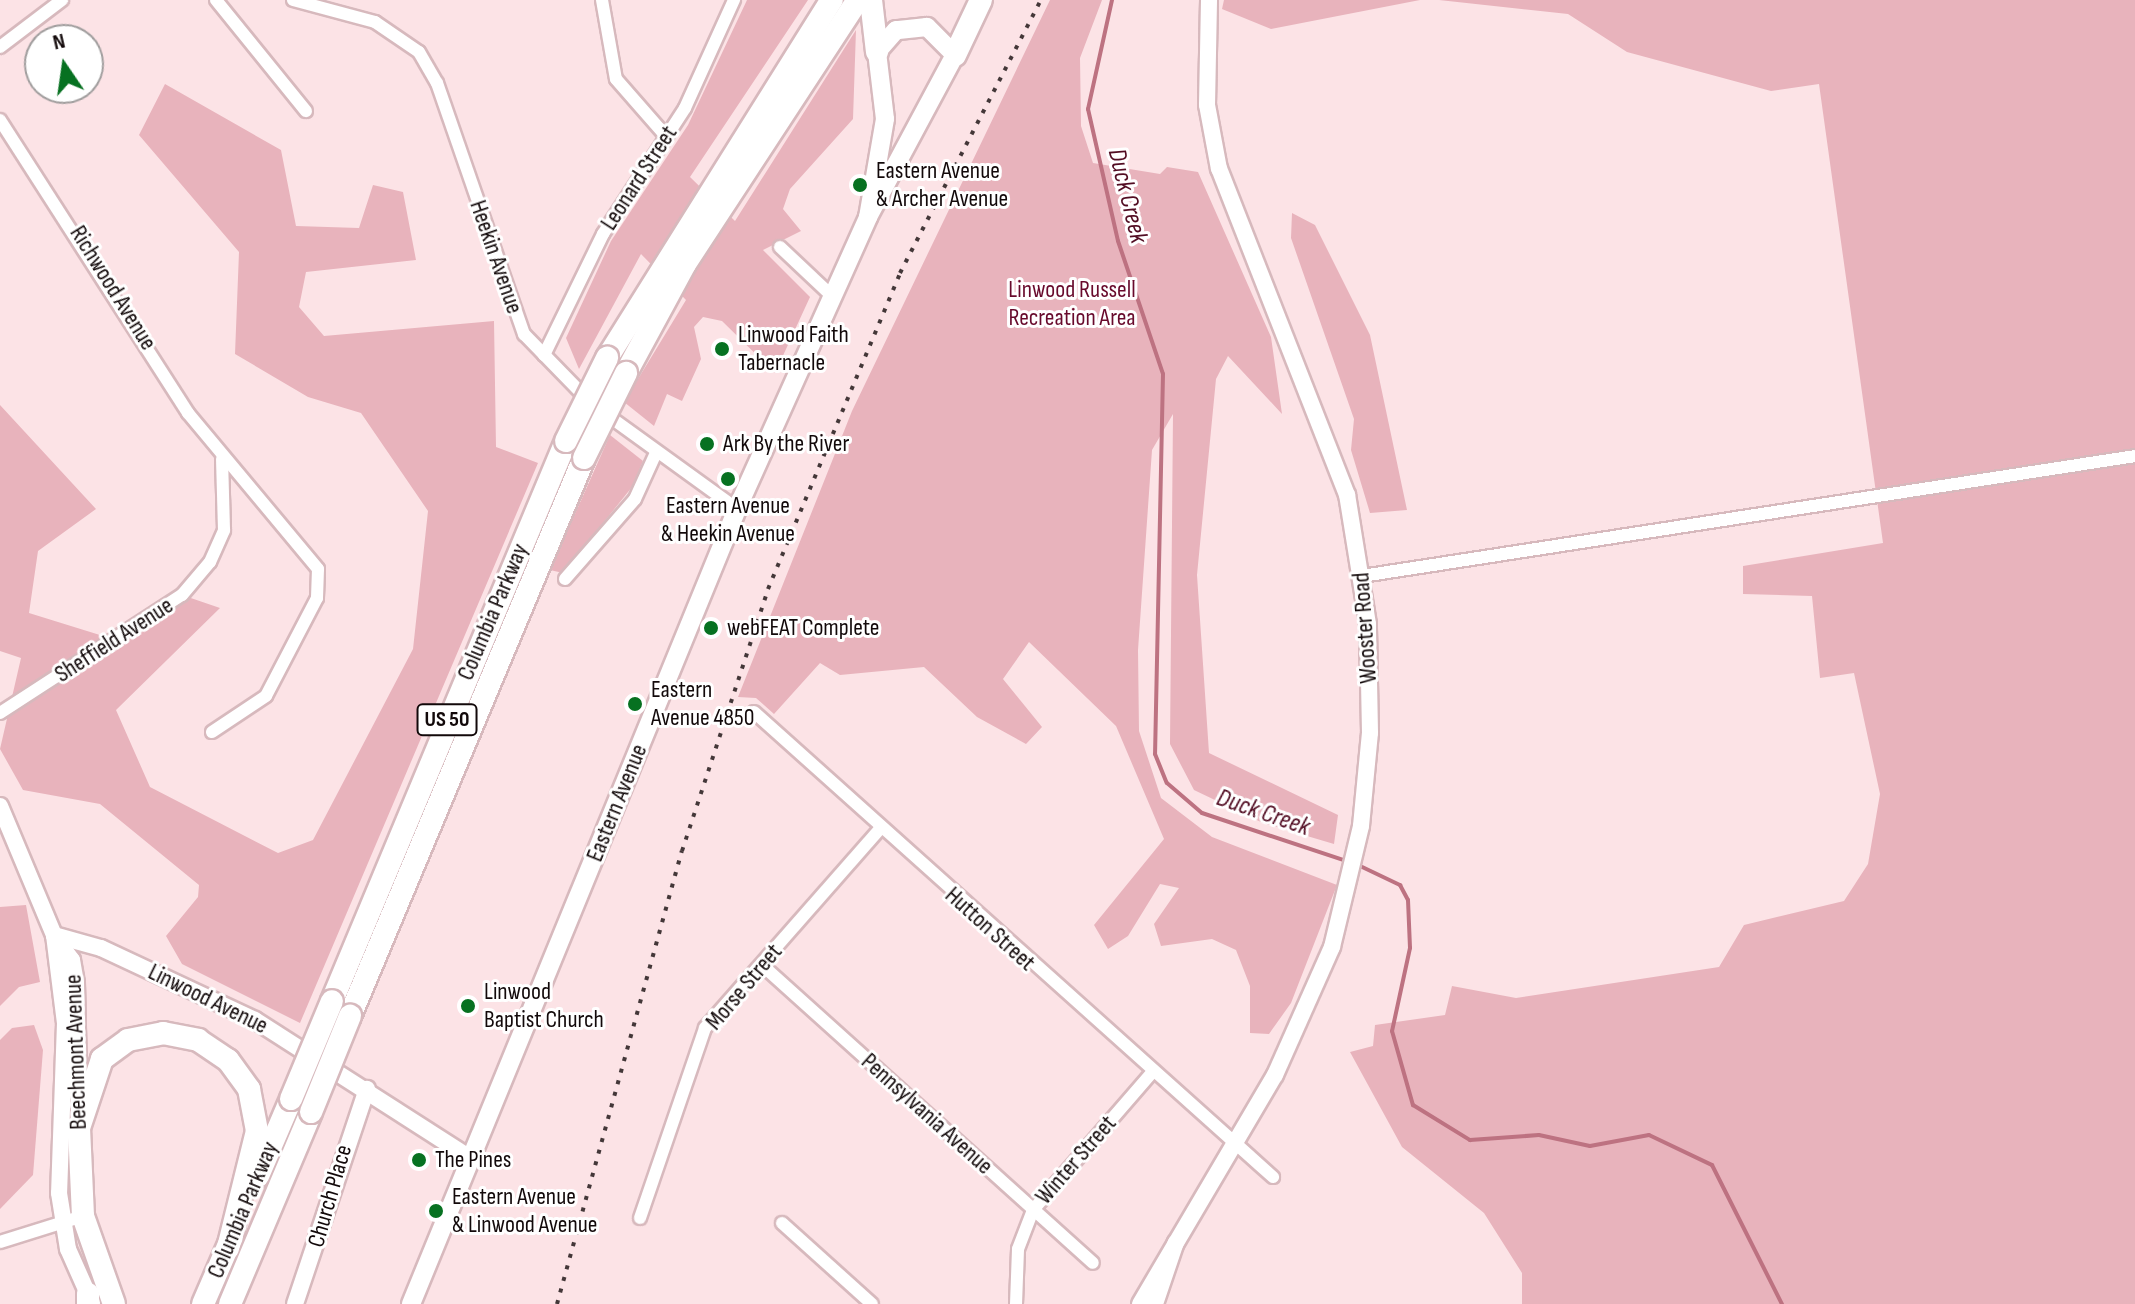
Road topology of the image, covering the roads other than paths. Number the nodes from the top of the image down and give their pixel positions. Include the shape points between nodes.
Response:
1 (62, 0) edge
2 (216, 0) edge
3 (293, 0) edge
4 (602, 0) edge
5 (734, 0) edge
6 (858, 0) edge
7 (871, 0) edge
8 (981, 0) edge
9 (1209, 0) edge
10 (831, 2) edge
11 (0, 47) edge
12 (877, 52) junction
13 (955, 55) junction
14 (306, 111) dead end
15 (0, 120) edge
16 (665, 135) junction
17 (868, 217) junction
18 (780, 247) dead end
19 (831, 295) junction
20 (544, 355) junction
21 (656, 453) junction
22 (2135, 456) edge
23 (222, 459) junction
24 (737, 509) junction
25 (1362, 576) junction
26 (565, 579) dead end
27 (754, 712) dead end
28 (0, 713) edge
29 (212, 732) dead end
30 (0, 806) edge
31 (879, 830) junction
32 (54, 935) junction
33 (762, 965) junction
34 (1151, 1074) junction
35 (367, 1089) junction
36 (79, 1128) junction
37 (1233, 1137) junction
38 (470, 1158) junction
39 (1273, 1177) dead end
40 (1033, 1210) junction
41 (72, 1218) junction
42 (640, 1218) dead end
43 (782, 1223) dead end
44 (1176, 1241) junction
45 (0, 1242) edge
46 (228, 1248) junction
47 (1093, 1263) dead end
48 (90, 1301) edge
49 (114, 1304) edge
50 (203, 1304) edge
51 (230, 1304) edge
52 (295, 1304) edge
53 (411, 1304) edge
54 (872, 1304) edge
55 (1016, 1304) edge
56 (1140, 1304) edge
57 (1155, 1304) edge

1 - 11 street
2 - 14 street
3 - 20 street, Heekin Avenue via 391,29 424,59 516,318
4 - 16 street via 616,79
5 - 16 street, Leonard Street
6 - 51 highway, Columbia Parkway / US 50, bridge via 685,264 584,458
7 - 12 highway
8 - 13 highway
9 - 25 street, Wooster Road via 1207,105 1219,169 1335,454
10 - 46 highway, Columbia Parkway / US 50, bridge via 607,358 566,441
12 - 13 main road via 896,30 917,24
12 - 17 main road via 885,119
13 - 17 main road
15 - 23 street, Richwood Avenue
16 - 20 street, Leonard Street via 603,234
17 - 19 main road, Eastern Avenue
18 - 19 street
19 - 24 main road, Eastern Avenue
20 - 21 street, Heekin Avenue
21 - 24 street, Heekin Avenue
21 - 26 street via 635,499
22 - 25 street
23 - 28 street, Sheffield Avenue via 224,530 210,562 182,595
23 - 29 street, Richwood Avenue via 321,579 266,696
24 - 38 main road, Eastern Avenue
25 - 37 street, Wooster Road via 1370,679 1361,826 1341,918 1275,1075
27 - 31 street, Hutton Street
30 - 32 street
31 - 33 street, Morse Street
31 - 34 street, Hutton Street
32 - 35 street, Linwood Avenue via 101,948 255,1020
32 - 36 street, Beechmont Avenue via 72,960 76,983
32 - 41 street, Beechmont Avenue via 65,1023
33 - 40 street, Pennsylvania Avenue
33 - 42 street, Morse Street via 705,1028
34 - 37 street, Hutton Street
34 - 40 street, Winter Street
35 - 38 street, Linwood Avenue
35 - 52 street, Church Place
36 - 41 highway, Beechmont Avenue
36 - 46 highway via 102,1059 128,1040 181,1035 228,1060 249,1089 257,1131
37 - 39 street
37 - 44 street, Wooster Road
38 - 53 main road, Eastern Avenue
40 - 47 street, Pennsylvania Avenue
40 - 55 street, Winter Street via 1018,1249
41 - 45 street
41 - 48 street, Beechmont Avenue
41 - 49 highway, Beechmont Avenue
43 - 54 street
44 - 56 street, Wooster Road
44 - 57 street, Wooster Road
46 - 50 highway, Columbia Parkway / US 50

